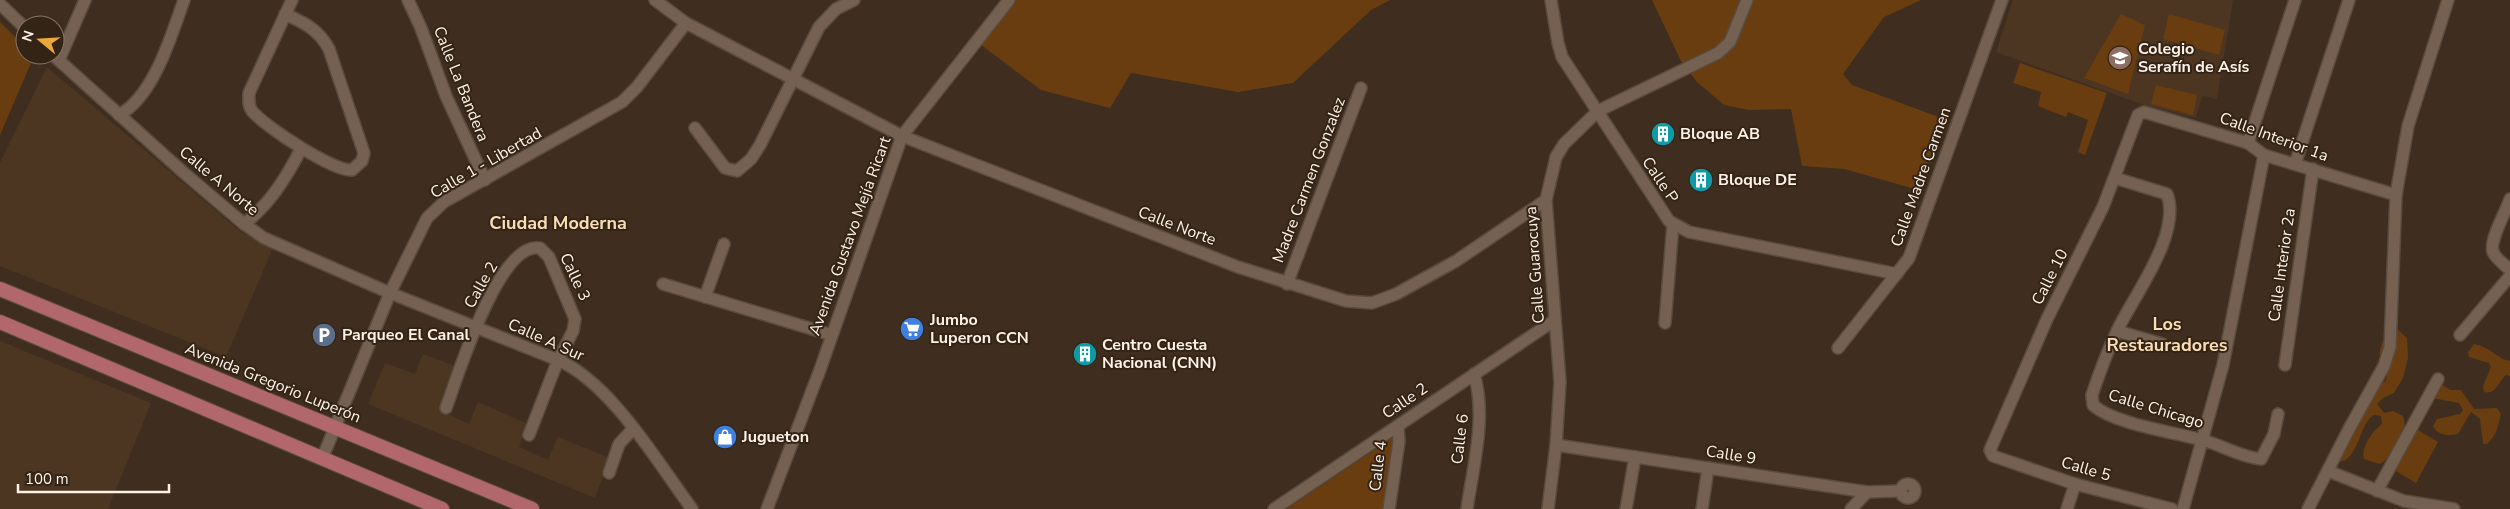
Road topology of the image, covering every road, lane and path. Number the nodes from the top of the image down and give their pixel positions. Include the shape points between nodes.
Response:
1 (85, 0) edge
2 (184, 0) edge
3 (292, 0) edge
4 (408, 0) edge
5 (655, 0) edge
6 (854, 0) edge
7 (1009, 0) edge
8 (1551, 0) edge
9 (1747, 0) edge
10 (2002, 0) edge
11 (2295, 0) edge
12 (2349, 0) edge
13 (2448, 0) edge
14 (0, 4) edge
15 (286, 14) junction
16 (15, 18) edge
17 (686, 23) junction
18 (65, 40) edge
19 (64, 65) edge
20 (792, 78) junction
21 (1361, 88) dead end
22 (1598, 111) junction
23 (2140, 113) joint
24 (118, 115) junction
25 (695, 128) dead end
26 (902, 136) junction
27 (2248, 144) junction
28 (301, 149) junction
29 (2264, 155) junction
30 (2295, 164) junction
31 (2313, 170) junction
32 (2115, 178) junction
33 (485, 180) junction
34 (2396, 195) junction
35 (2510, 199) edge
36 (1546, 200) junction
37 (244, 224) junction
38 (1673, 224) junction
39 (724, 244) dead end
40 (538, 248) joint
41 (2510, 270) edge
42 (1898, 274) junction
43 (2510, 276) edge
44 (663, 284) dead end
45 (1287, 284) junction
46 (0, 289) edge
47 (390, 293) junction
48 (705, 296) junction
49 (1555, 320) junction
50 (0, 322) edge
51 (1665, 323) dead end
52 (476, 327) junction
53 (2117, 330) junction
54 (832, 334) junction
55 (2460, 335) dead end
56 (2162, 344) dead end
57 (1838, 348) dead end
58 (558, 360) junction
59 (2285, 364) dead end
60 (1474, 374) junction
61 (2438, 379) dead end
62 (446, 408) dead end
63 (2278, 414) dead end
64 (1398, 426) junction
65 (336, 428) junction
66 (632, 428) junction
67 (529, 435) dead end
68 (2203, 440) junction
69 (1556, 445) junction
70 (1993, 456) joint
71 (1635, 457) junction
72 (322, 459) junction
73 (1708, 468) junction
74 (2328, 471) junction
75 (608, 473) dead end
76 (2075, 484) junction
77 (2378, 490) junction
78 (1901, 491) dead end
79 (1867, 492) junction
80 (442, 509) edge
81 (532, 509) edge
82 (692, 509) edge
83 (767, 509) edge
84 (1274, 509) edge
85 (1389, 509) edge
86 (1467, 509) edge
87 (1548, 509) edge
88 (1626, 509) edge
89 (1702, 509) edge
90 (1851, 509) edge
91 (2067, 509) edge
92 (2172, 509) edge
93 (2183, 509) edge
94 (2308, 509) edge
95 (2454, 509) edge

1 - 18 street
2 - 24 street via 154,74 135,104
3 - 15 street
4 - 33 street, Calle La Bandera via 446,96
5 - 17 street, Calle Norte
6 - 20 street via 836,9 819,27
7 - 26 street, Avenida Gustavo Mejía Ricart
8 - 22 street, Calle P via 1562,57
9 - 22 street, Calle Guarocuya via 1730,42 1718,53
10 - 42 street, Calle Madre Carmen via 1909,258
11 - 27 street
12 - 30 street
13 - 34 street via 2408,126
14 - 16 street
15 - 28 street via 249,93 248,102 256,115
15 - 28 street via 322,36 364,153 362,161 352,170 338,168
17 - 20 street, Calle Norte
17 - 33 street, Calle 1 - Libertad via 622,102
19 - 24 street, Calle A Norte
20 - 25 street via 760,145 751,159 737,171 725,168
20 - 26 street, Calle Norte
21 - 45 street, Madre Carmen Gonzalez
22 - 36 street, Calle Guarocuya via 1564,144 1556,157
22 - 38 street, Calle P via 1642,182
23 - 27 street, Calle Interior 1a
23 - 32 street, Calle 10
24 - 37 street, Calle A Norte
26 - 45 street, Calle Norte
26 - 54 street, Avenida Gustavo Mejía Ricart
27 - 29 street, Calle Interior 1a
28 - 37 street via 278,190
29 - 30 street, Calle Interior 1a
29 - 68 street via 2223,365
30 - 31 street, Calle Interior 1a
31 - 34 street, Calle Interior 1a
31 - 59 street, Calle Interior 2a
32 - 53 street, Calle Chicago via 2167,194 2169,201 2165,242
32 - 70 street, Calle 10 via 2023,369 1990,450
33 - 47 street, Calle 1 - Libertad via 444,202 427,218
34 - 74 street via 2390,347 2384,366 2348,428
35 - 41 street via 2492,239 2494,254
36 - 45 street, Calle Norte via 1456,261 1385,299 1372,303 1346,301
36 - 49 street, Calle Guarocuya
37 - 47 street, Calle A Norte via 286,249
38 - 42 street, Calle P via 1689,232
38 - 51 street
39 - 48 street
40 - 52 street, Calle 2 via 527,250 503,274
40 - 58 street, Calle 3 via 549,257 575,319 573,331
42 - 57 street, Calle Madre Carmen
43 - 55 street
44 - 48 street
46 - 65 main road, Avenida Gregorio Luperón
47 - 52 street, Calle A Sur
47 - 65 street, Calle 1 - Libertad
48 - 54 street
49 - 60 street, Calle 2
49 - 69 street, Calle Guarocuya via 1560,382
50 - 72 main road
52 - 58 street, Calle A Sur
52 - 62 street, Calle 2
53 - 56 street
53 - 68 street, Calle Chicago via 2092,395 2093,405 2100,412 2122,419
54 - 83 street, Avenida Gustavo Mejía Ricart
58 - 66 street, Calle A Sur via 592,381
58 - 67 street, Calle 3
60 - 64 street, Calle 2
60 - 86 street, Calle 6 via 1480,414
61 - 77 street
63 - 68 street, Calle Chicago via 2274,434 2261,459
64 - 84 street, Calle 2
64 - 85 street, Calle 4 via 1399,442
65 - 72 street, Calle 1 - Libertad
65 - 81 main road, Avenida Gregorio Luperón
66 - 75 street via 619,444
66 - 82 street, Calle A Sur
68 - 93 street
69 - 71 street, Calle 9
69 - 87 street, Calle Guarocuya
70 - 76 street, Calle 5
71 - 73 street, Calle 9
71 - 88 street
72 - 80 main road
73 - 79 street, Calle 9
73 - 89 street
74 - 77 street
74 - 94 street
76 - 91 street
76 - 92 street, Calle 5
77 - 95 street via 2404,501
78 - 79 street, Calle 9
79 - 90 street

